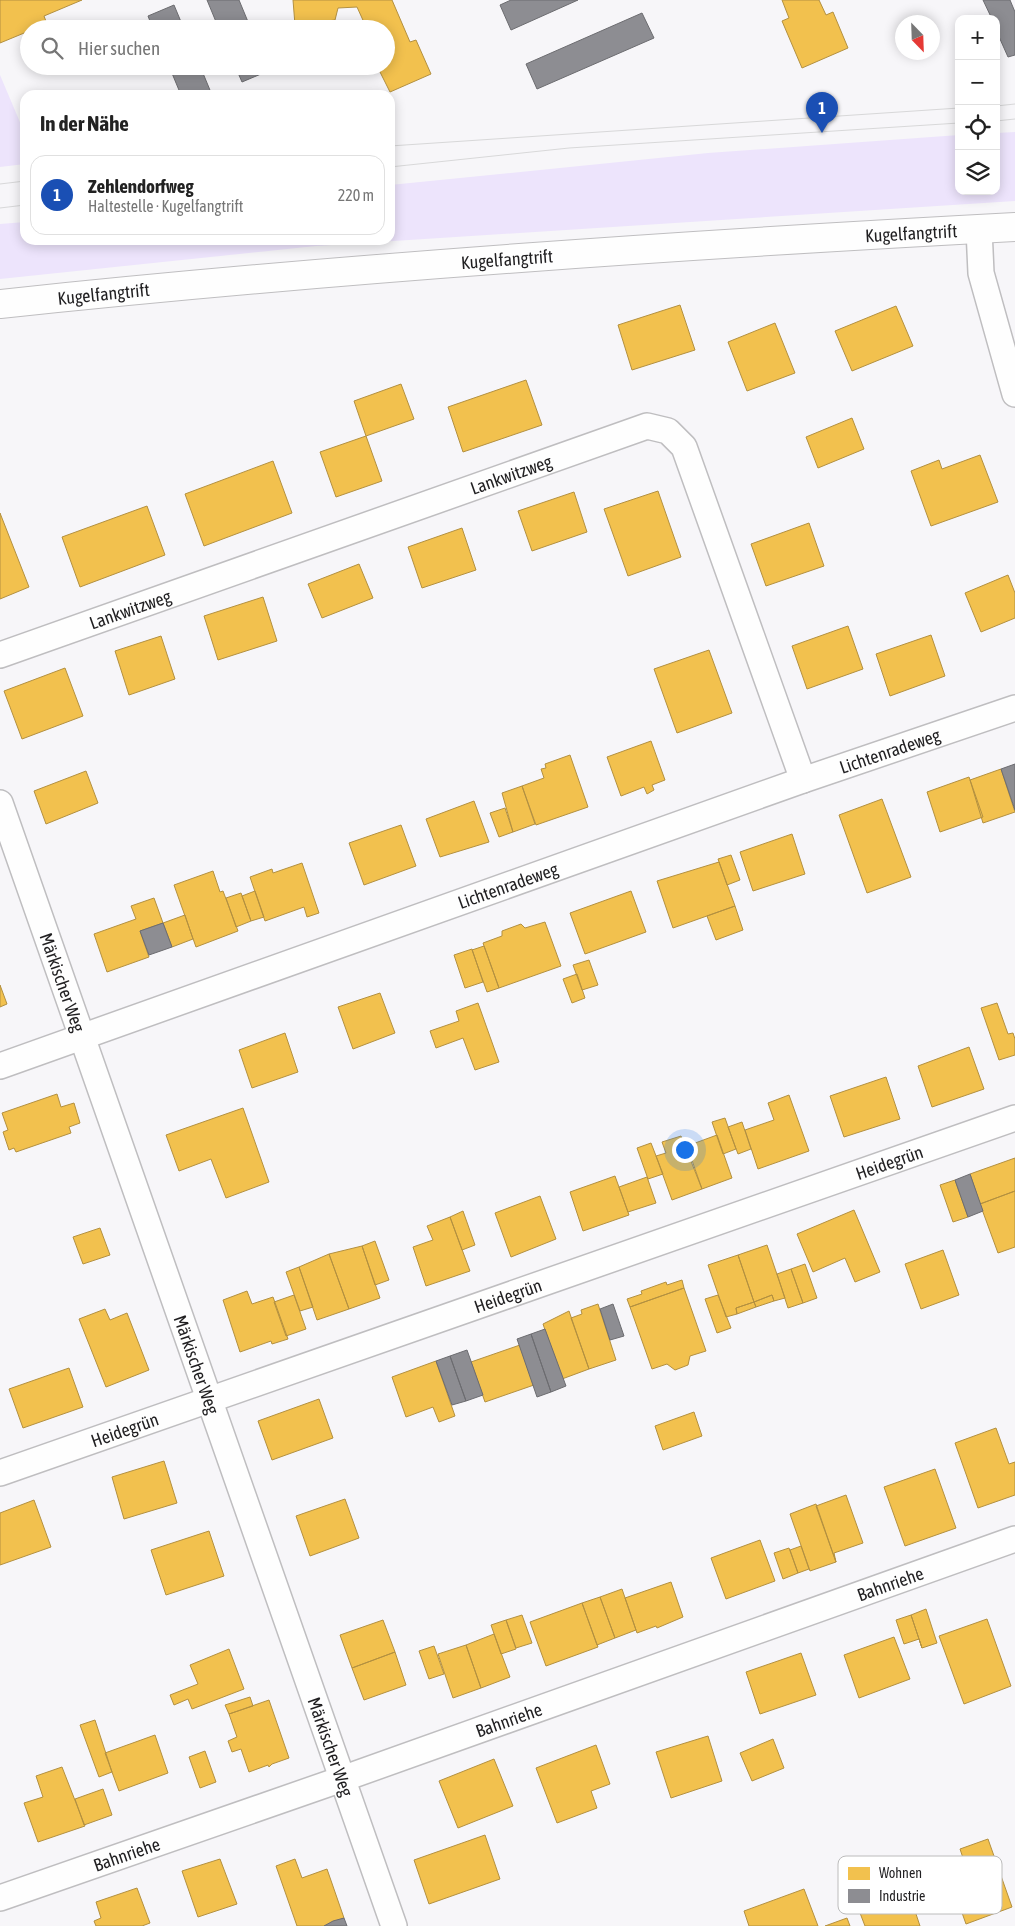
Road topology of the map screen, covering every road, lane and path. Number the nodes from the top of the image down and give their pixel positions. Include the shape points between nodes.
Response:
1 (1015, 227) edge
2 (979, 229) junction
3 (0, 304) edge
4 (1015, 394) edge
5 (0, 655) edge
6 (1015, 708) edge
7 (802, 780) junction
8 (0, 803) edge
9 (83, 1037) junction
10 (0, 1066) edge
11 (1015, 1118) edge
12 (210, 1400) junction
13 (0, 1473) edge
14 (1015, 1539) edge
15 (342, 1779) junction
16 (0, 1898) edge
17 (394, 1926) edge

1 - 2 street, Kugelfangtrift
2 - 3 street, Kugelfangtrift via 677,247 214,282
2 - 4 street via 981,273
5 - 7 street, Lankwitzweg via 647,426 668,431 684,446
6 - 7 street, Lichtenradeweg
7 - 9 street, Lichtenradeweg
8 - 9 street, Märkischer Weg
9 - 10 street, Lichtenradeweg
9 - 12 street, Märkischer Weg
11 - 12 street, Heidegrün
12 - 13 street, Heidegrün
12 - 15 street, Märkischer Weg
14 - 15 street, Bahnriehe
15 - 16 street, Bahnriehe
15 - 17 street, Märkischer Weg

